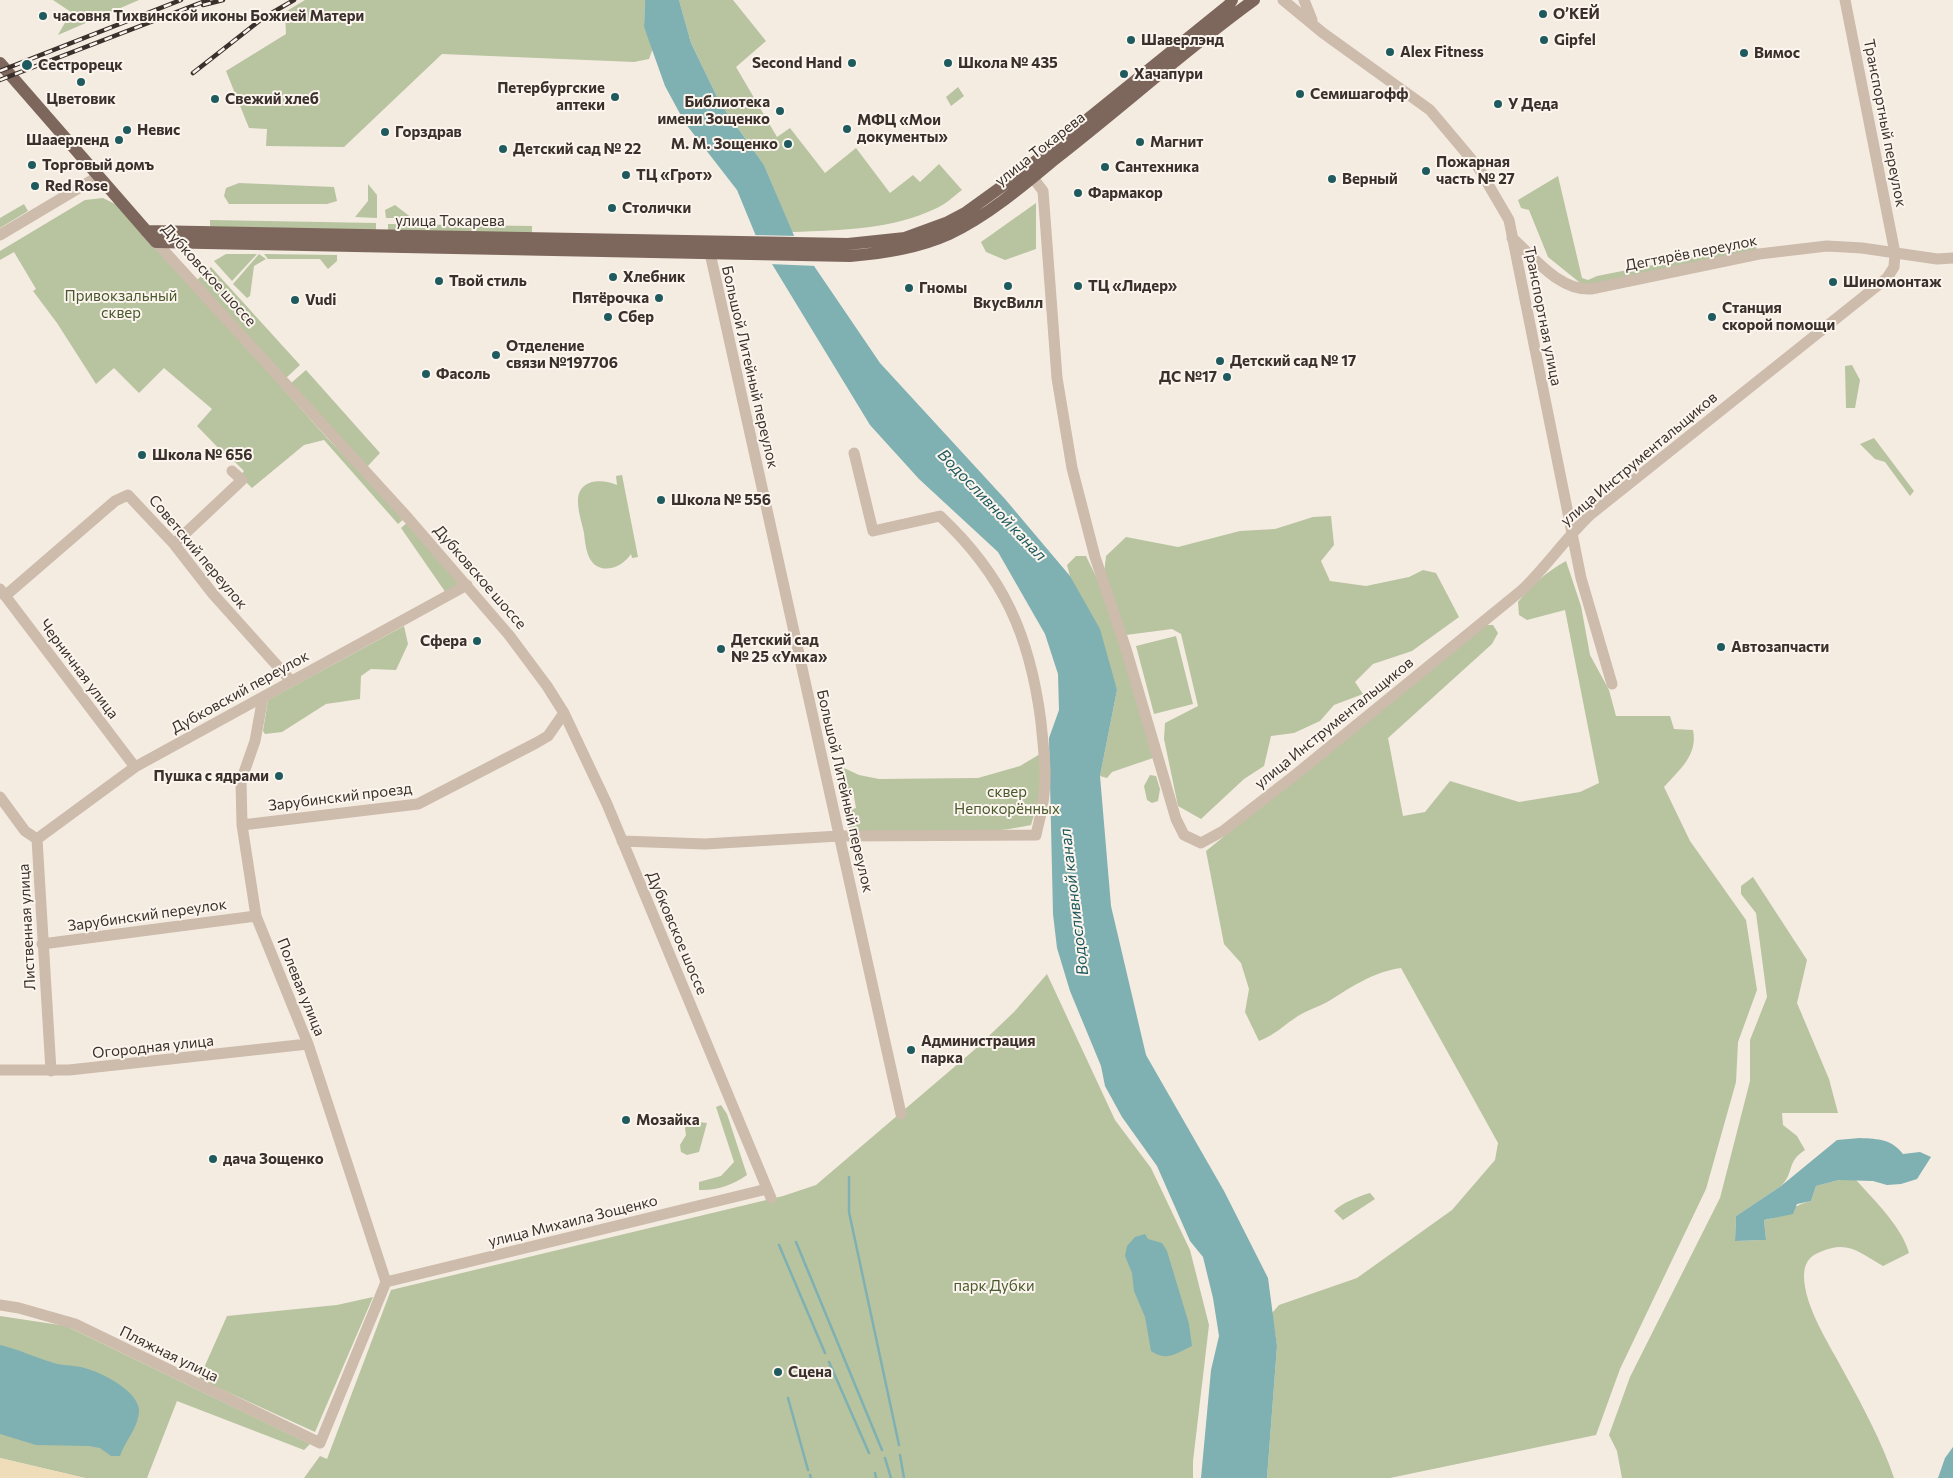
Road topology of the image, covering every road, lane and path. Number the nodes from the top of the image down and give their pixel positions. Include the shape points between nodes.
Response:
1 (1232, 0) edge
2 (1254, 0) edge
3 (1283, 0) edge
4 (1304, 0) edge
5 (1844, 0) edge
6 (1319, 30) junction
7 (0, 63) edge
8 (1030, 173) junction
9 (99, 176) junction
10 (146, 230) junction
11 (0, 235) edge
12 (1512, 238) junction
13 (156, 242) junction
14 (708, 247) junction
15 (1895, 253) junction
16 (1953, 258) edge
17 (854, 453) dead end
18 (232, 471) dead end
19 (1571, 533) junction
20 (174, 544) junction
21 (466, 585) junction
22 (2, 592) edge
23 (291, 681) junction
24 (1612, 684) dead end
25 (263, 697) junction
26 (564, 714) junction
27 (135, 767) junction
28 (0, 797) edge
29 (242, 824) junction
30 (839, 836) junction
31 (37, 839) junction
32 (622, 841) junction
33 (256, 916) junction
34 (42, 944) junction
35 (308, 1044) junction
36 (0, 1070) edge
37 (51, 1071) junction
38 (901, 1114) dead end
39 (769, 1194) joint
40 (386, 1282) junction
41 (0, 1305) edge

1 - 8 main road, улица Токарева
2 - 8 main road, улица Токарева
3 - 6 street, Транспортная улица
4 - 6 street, Транспортная улица
5 - 15 street, Транспортный переулок
6 - 12 street, Транспортная улица via 1430,110 1467,151 1493,189 1509,220
7 - 9 main road, Дубковское шоссе
8 - 14 main road, улица Токарева via 965,213 918,233 812,250
8 - 19 street, улица Инструментальщиков via 1043,192 1057,378 1072,468 1095,557 1176,819 1184,834 1202,842 1223,831 1522,590
9 - 10 main road, Дубковское шоссе
9 - 11 street
10 - 13 main road, Дубковское шоссе
10 - 14 main road, улица Токарева
12 - 15 street, Дегтярёв переулок via 1563,283 1579,290 1759,254 1827,246
12 - 19 street, Транспортная улица
13 - 14 main road, улица Токарева
13 - 21 street, Дубковское шоссе
14 - 30 street, Большой Литейный переулок
15 - 16 street via 1937,260
15 - 19 street, улица Инструментальщиков via 1894,266 1888,278
17 - 30 street via 873,531 940,516 984,564 1016,620 1037,690 1044,746 1045,793 1036,835
18 - 20 street via 242,480
19 - 24 street, Транспортная улица
20 - 22 street, Советский переулок via 128,495 115,501
20 - 23 street, Советский переулок
21 - 23 street, Дубковский переулок
21 - 26 street, Дубковское шоссе via 527,658
22 - 27 street, Черничная улица
23 - 25 street, Дубковский переулок
25 - 27 street, Дубковский переулок
25 - 29 street, Полевая улица via 255,741 241,781
26 - 29 street, Зарубинский проезд via 548,736 418,804
26 - 32 street, Дубковское шоссе
27 - 31 street, Дубковский переулок
28 - 31 street via 25,831
29 - 33 street, Полевая улица
30 - 32 street via 705,844
30 - 38 street, Большой Литейный переулок
31 - 34 street, Лиственная улица
32 - 39 street, Дубковское шоссе
33 - 34 street, Зарубинский переулок
33 - 35 street, Полевая улица
34 - 37 street, Лиственная улица
35 - 37 street, Огородная улица
35 - 40 street, Полевая улица
36 - 37 street, Огородная улица
39 - 40 street, улица Михаила Зощенко
40 - 41 street, Пляжная улица via 320,1443 75,1324

